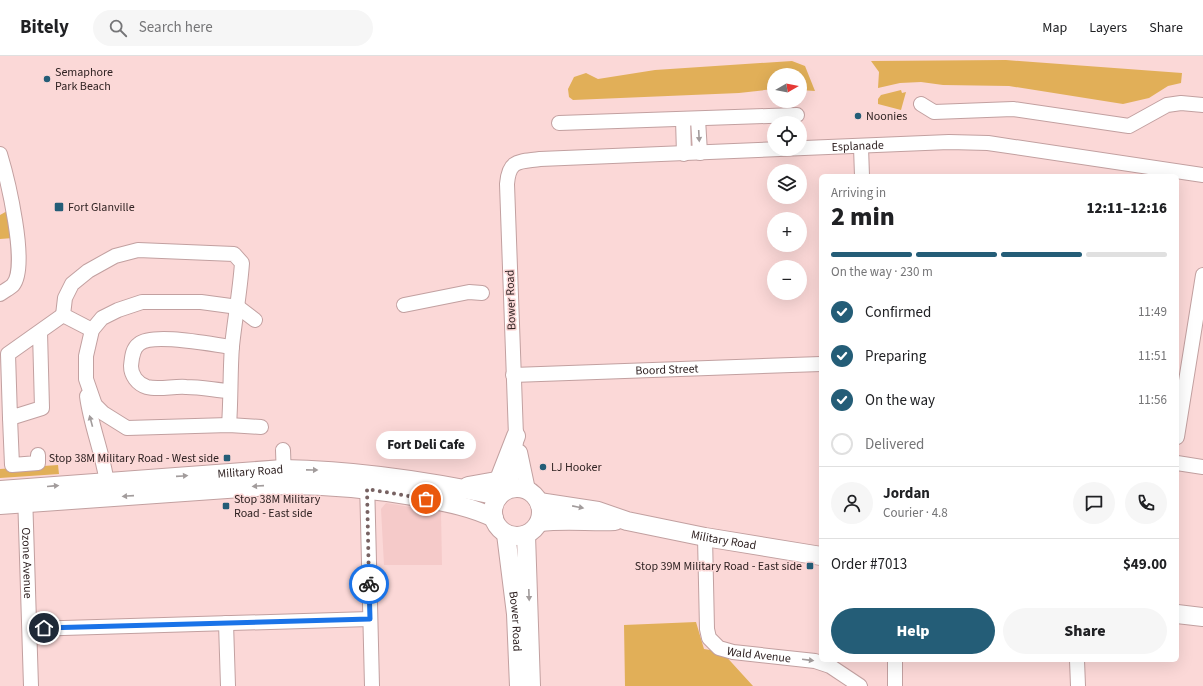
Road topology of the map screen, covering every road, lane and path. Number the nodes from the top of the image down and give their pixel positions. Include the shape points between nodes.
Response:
1 (921, 104) dead end
2 (1203, 105) edge
3 (797, 115) dead end
4 (698, 119) junction
5 (683, 120) junction
6 (559, 123) dead end
7 (861, 147) junction
8 (700, 153) junction
9 (0, 154) edge
10 (684, 154) junction
11 (511, 166) joint
12 (862, 174) edge
13 (1203, 175) edge
14 (1203, 275) edge
15 (482, 292) dead end
16 (0, 294) edge
17 (404, 305) dead end
18 (238, 307) junction
19 (63, 315) junction
20 (255, 320) dead end
21 (1199, 323) edge
22 (92, 330) junction
23 (40, 332) junction
24 (232, 347) junction
25 (819, 364) edge
26 (513, 375) junction
27 (86, 379) junction
28 (229, 391) junction
29 (1180, 393) edge
30 (1179, 408) edge
31 (103, 413) junction
32 (10, 418) junction
33 (229, 425) junction
34 (261, 427) dead end
35 (516, 436) junction
36 (283, 450) dead end
37 (38, 455) dead end
38 (1179, 463) edge
39 (1203, 467) edge
40 (284, 477) junction
41 (367, 481) junction
42 (107, 484) junction
43 (460, 488) junction
44 (0, 490) edge
45 (504, 493) junction
46 (25, 496) junction
47 (534, 496) junction
48 (0, 505) edge
49 (494, 518) junction
50 (627, 521) junction
51 (540, 522) junction
52 (586, 522) junction
53 (506, 534) junction
54 (526, 535) junction
55 (705, 537) junction
56 (528, 556) junction
57 (819, 556) edge
58 (1179, 614) edge
59 (1203, 618) edge
60 (370, 619) junction
61 (226, 623) junction
62 (30, 629) junction
63 (895, 662) edge
64 (1077, 662) edge
65 (31, 686) edge
66 (228, 686) edge
67 (372, 686) edge
68 (519, 686) edge
69 (531, 686) edge
70 (860, 686) edge
71 (895, 686) edge
72 (1078, 686) edge

1 - 2 street via 934,112 1012,109 1129,126 1167,105 1181,102
3 - 4 street
4 - 5 street
4 -> 8 street
5 - 6 street
5 - 10 street
7 - 8 street, Esplanade
7 - 12 street
7 - 13 street, Esplanade via 948,142 988,143
8 - 10 street, Esplanade
9 - 16 street via 13,204 18,240 18,268 14,284
10 - 11 street, Esplanade via 540,159 519,162
11 - 26 street, Bower Road via 507,184
14 - 21 street
15 - 17 street via 468,292
18 - 19 street via 242,264 234,254 138,250 115,256 88,271 72,284 65,298
18 - 20 street
18 - 22 street via 201,302 142,302 102,318
18 - 24 street
19 - 22 street
19 - 23 street
21 - 29 street
22 - 27 street via 86,356
23 - 32 street via 8,354
23 - 32 street via 42,408
24 - 28 street
24 - 28 street via 153,339 139,343 133,351 132,362 132,372 139,383 147,387
25 - 26 street, Boord Street
26 - 35 street, Bower Road
27 - 31 street via 95,405
42 -> 27 street via 90,415
28 - 33 street
29 - 30 street
31 - 33 street via 127,428
31 - 42 street
32 - 37 street via 12,465 38,463
33 - 34 street
35 - 43 main road via 500,477 496,481
35 - 45 street, Bower Road via 514,471
35 - 47 street, Bower Road
36 - 40 street
38 - 39 street
40 - 41 main road, Military Road via 332,485
40 - 42 main road, Military Road
41 - 43 main road, Military Road
41 - 49 main road, Military Road via 461,505
41 - 60 street
42 - 46 main road, Military Road
43 - 45 main road, Military Road
44 - 46 main road, Military Road
45 - 47 main road via 522,488
45 - 49 main road via 493,508
46 - 48 main road, Military Road
46 - 62 street, Ozone Avenue
47 -> 50 main road, Military Road via 598,510
47 - 51 main road via 542,514
49 - 53 main road via 498,528
50 - 52 main road, Military Road
50 - 55 main road, Military Road
51 - 52 main road, Military Road
51 - 54 main road
52 - 56 main road via 560,526 547,532
53 - 54 main road
53 - 68 main road, Bower Road via 516,614
54 - 56 main road, Bower Road
55 - 57 main road, Military Road
55 -> 70 street, Wald Avenue via 707,629 709,638 715,645 733,652 815,661 830,666
56 -> 69 main road, Bower Road
58 - 59 main road
60 - 61 street
60 - 67 street
61 - 62 street
61 - 66 street
62 - 65 street, Ozone Avenue
63 - 71 street
64 - 72 street

